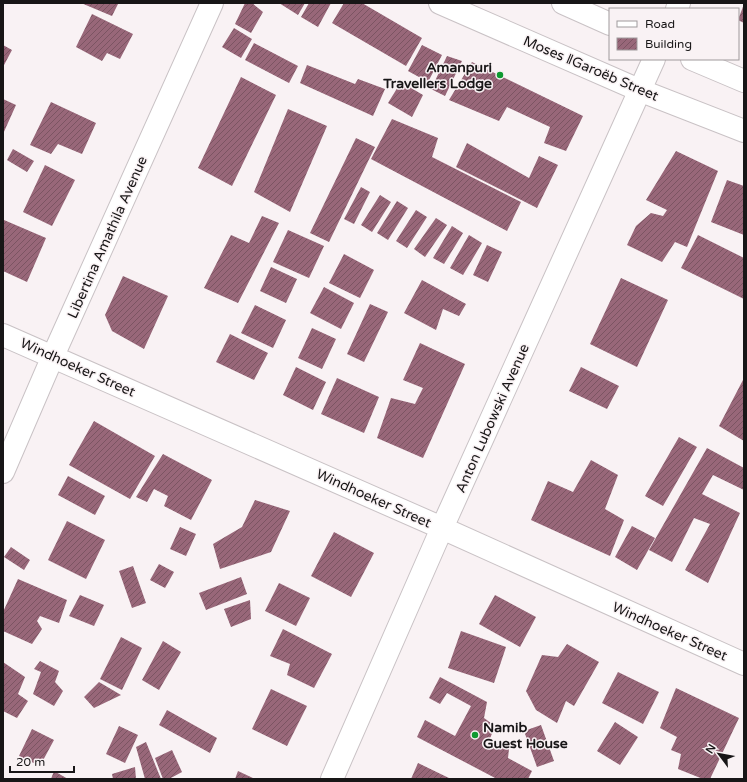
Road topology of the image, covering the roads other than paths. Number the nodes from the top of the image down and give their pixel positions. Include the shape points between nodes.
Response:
1 (212, 3) edge
2 (440, 3) edge
3 (563, 3) edge
4 (609, 24) edge
5 (654, 60) edge
6 (694, 60) edge
7 (744, 81) edge
8 (639, 90) junction
9 (744, 131) edge
10 (3, 335) edge
11 (53, 356) junction
12 (3, 472) edge
13 (442, 528) junction
14 (744, 664) edge
15 (332, 779) edge

1 - 11 street, Libertina Amathila Avenue
2 - 8 street, Moses ǁGaroëb Street
3 - 4 street
5 - 8 street, Anton Lubowski Avenue
6 - 7 street
8 - 9 street, Moses ǁGaroëb Street
8 - 13 street, Anton Lubowski Avenue
10 - 11 street, Windhoeker Street
11 - 12 street, Libertina Amathila Avenue
11 - 13 street, Windhoeker Street
13 - 14 street, Windhoeker Street
13 - 15 street, Anton Lubowski Avenue

